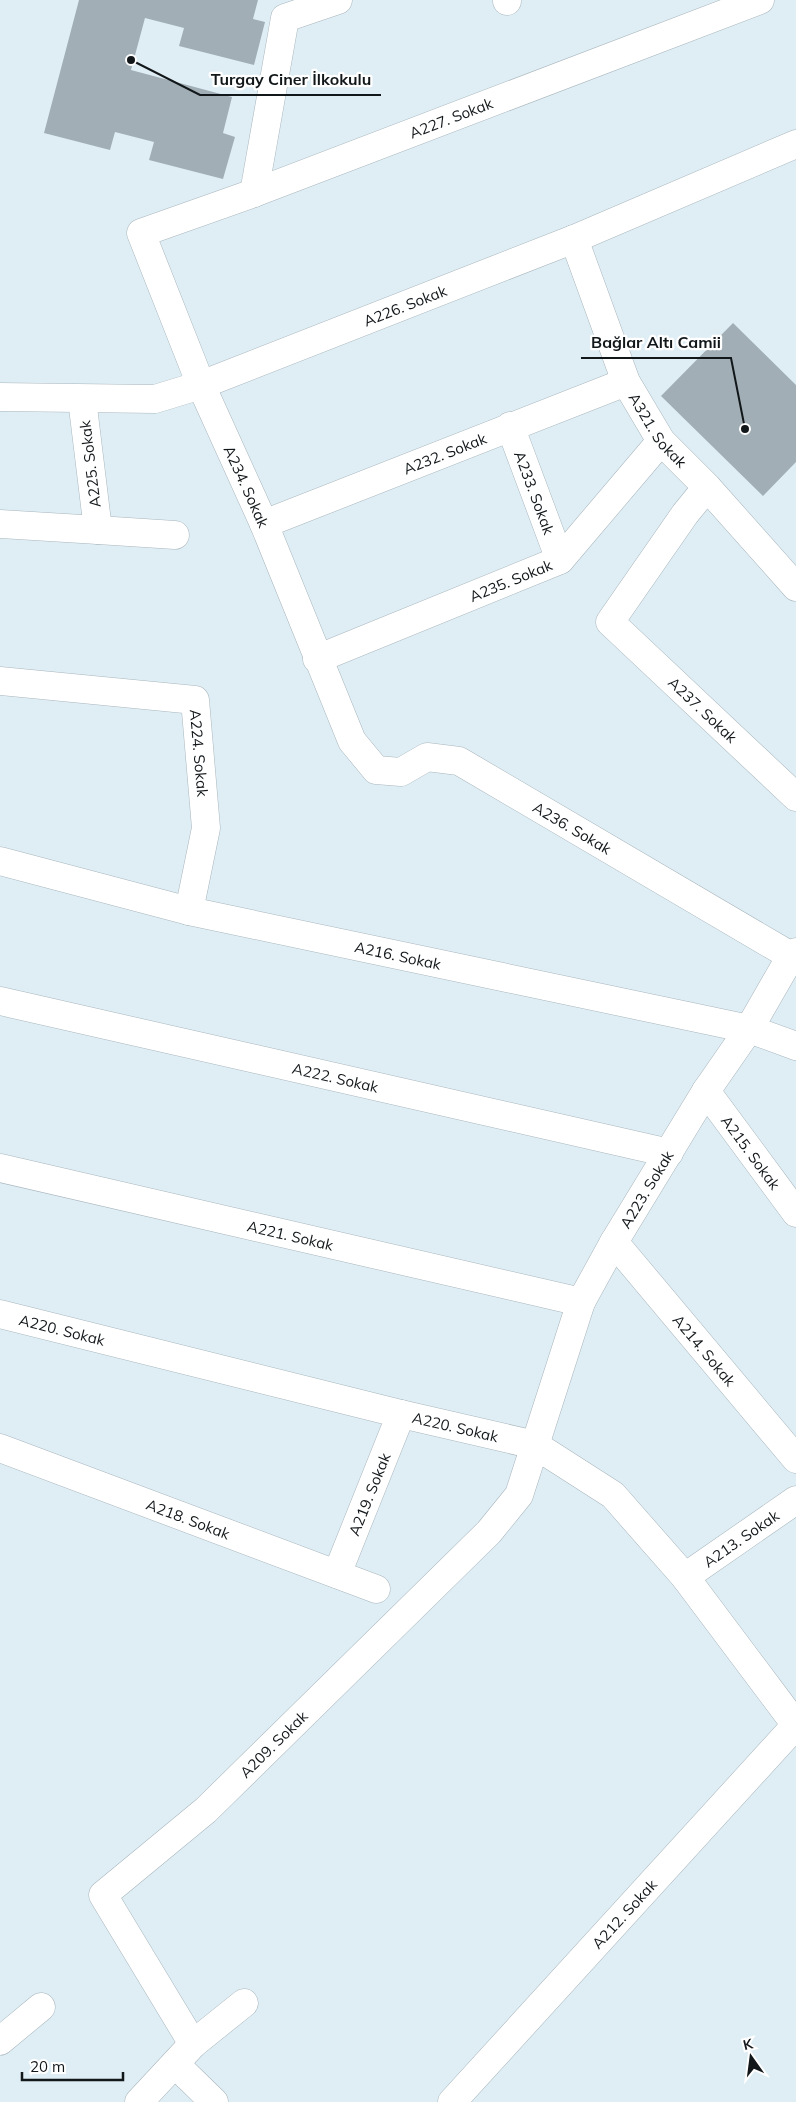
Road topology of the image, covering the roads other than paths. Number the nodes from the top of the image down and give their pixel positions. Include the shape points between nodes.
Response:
1 (338, 0) edge
2 (760, 0) edge
3 (796, 144) edge
4 (254, 194) junction
5 (141, 233) joint
6 (574, 239) junction
7 (626, 382) junction
8 (201, 385) junction
9 (0, 398) edge
10 (82, 398) junction
11 (510, 426) junction
12 (661, 442) junction
13 (707, 487) junction
14 (0, 524) edge
15 (264, 524) junction
16 (98, 530) junction
17 (176, 535) dead end
18 (560, 560) junction
19 (796, 588) edge
20 (317, 660) junction
21 (0, 680) edge
22 (352, 741) joint
23 (796, 797) edge
24 (0, 862) edge
25 (189, 910) junction
26 (793, 954) edge
27 (0, 1001) edge
28 (749, 1029) junction
29 (796, 1046) edge
30 (706, 1091) junction
31 (669, 1153) junction
32 (0, 1168) edge
33 (796, 1213) edge
34 (614, 1242) junction
35 (581, 1302) junction
36 (0, 1314) edge
37 (401, 1414) junction
38 (534, 1445) junction
39 (0, 1448) edge
40 (796, 1458) edge
41 (796, 1500) edge
42 (337, 1574) junction
43 (685, 1577) junction
44 (376, 1589) dead end
45 (796, 1725) edge
46 (244, 2003) dead end
47 (41, 2007) dead end
48 (0, 2041) edge
49 (194, 2044) junction
50 (175, 2064) junction
51 (139, 2102) edge
52 (214, 2102) edge
53 (452, 2102) edge

1 - 4 street via 284,18
2 - 4 street, A227. Sokak
3 - 6 street, A226. Sokak
4 - 5 street, A227. Sokak
5 - 8 street, A234. Sokak
6 - 7 street, A321. Sokak
6 - 8 street, A226. Sokak
7 - 11 street, A232. Sokak
7 - 12 street, A321. Sokak
8 - 10 street, A226. Sokak via 155,399
8 - 15 street, A234. Sokak
9 - 10 street, A226. Sokak
10 - 16 street, A225. Sokak
11 - 15 street, A232. Sokak
11 - 18 street, A233. Sokak
12 - 13 street, A321. Sokak
12 - 18 street, A235. Sokak
13 - 19 street, A321. Sokak
13 - 23 street, A237. Sokak via 610,622
14 - 16 street, A225. Sokak
15 - 20 street, A234. Sokak
16 - 17 street, A225. Sokak
18 - 20 street, A235. Sokak
20 - 22 street, A234. Sokak
21 - 25 street, A224. Sokak via 195,700 206,828
22 - 26 street, A236. Sokak via 376,770 401,772 427,757 459,761
24 - 25 street, A216. Sokak
25 - 28 street, A216. Sokak
26 - 28 street, A223. Sokak
27 - 31 street, A222. Sokak
28 - 29 street, A216. Sokak
28 - 30 street, A223. Sokak
30 - 31 street, A223. Sokak
30 - 33 street, A215. Sokak
31 - 34 street, A223. Sokak
32 - 35 street, A221. Sokak
34 - 35 street, A223. Sokak
34 - 40 street, A214. Sokak
35 - 38 street, A223. Sokak
36 - 37 street, A220. Sokak
37 - 38 street, A220. Sokak
37 - 42 street, A219. Sokak
38 - 43 street, A220. Sokak via 612,1495
38 - 49 street, A209. Sokak via 519,1495 489,1532 206,1810 103,1895
39 - 42 street, A218. Sokak
41 - 43 street, A213. Sokak
42 - 44 street, A218. Sokak
43 - 45 street, A220. Sokak
45 - 53 street, A212. Sokak
46 - 49 street
47 - 48 street
49 - 50 street
50 - 51 street
50 - 52 street

